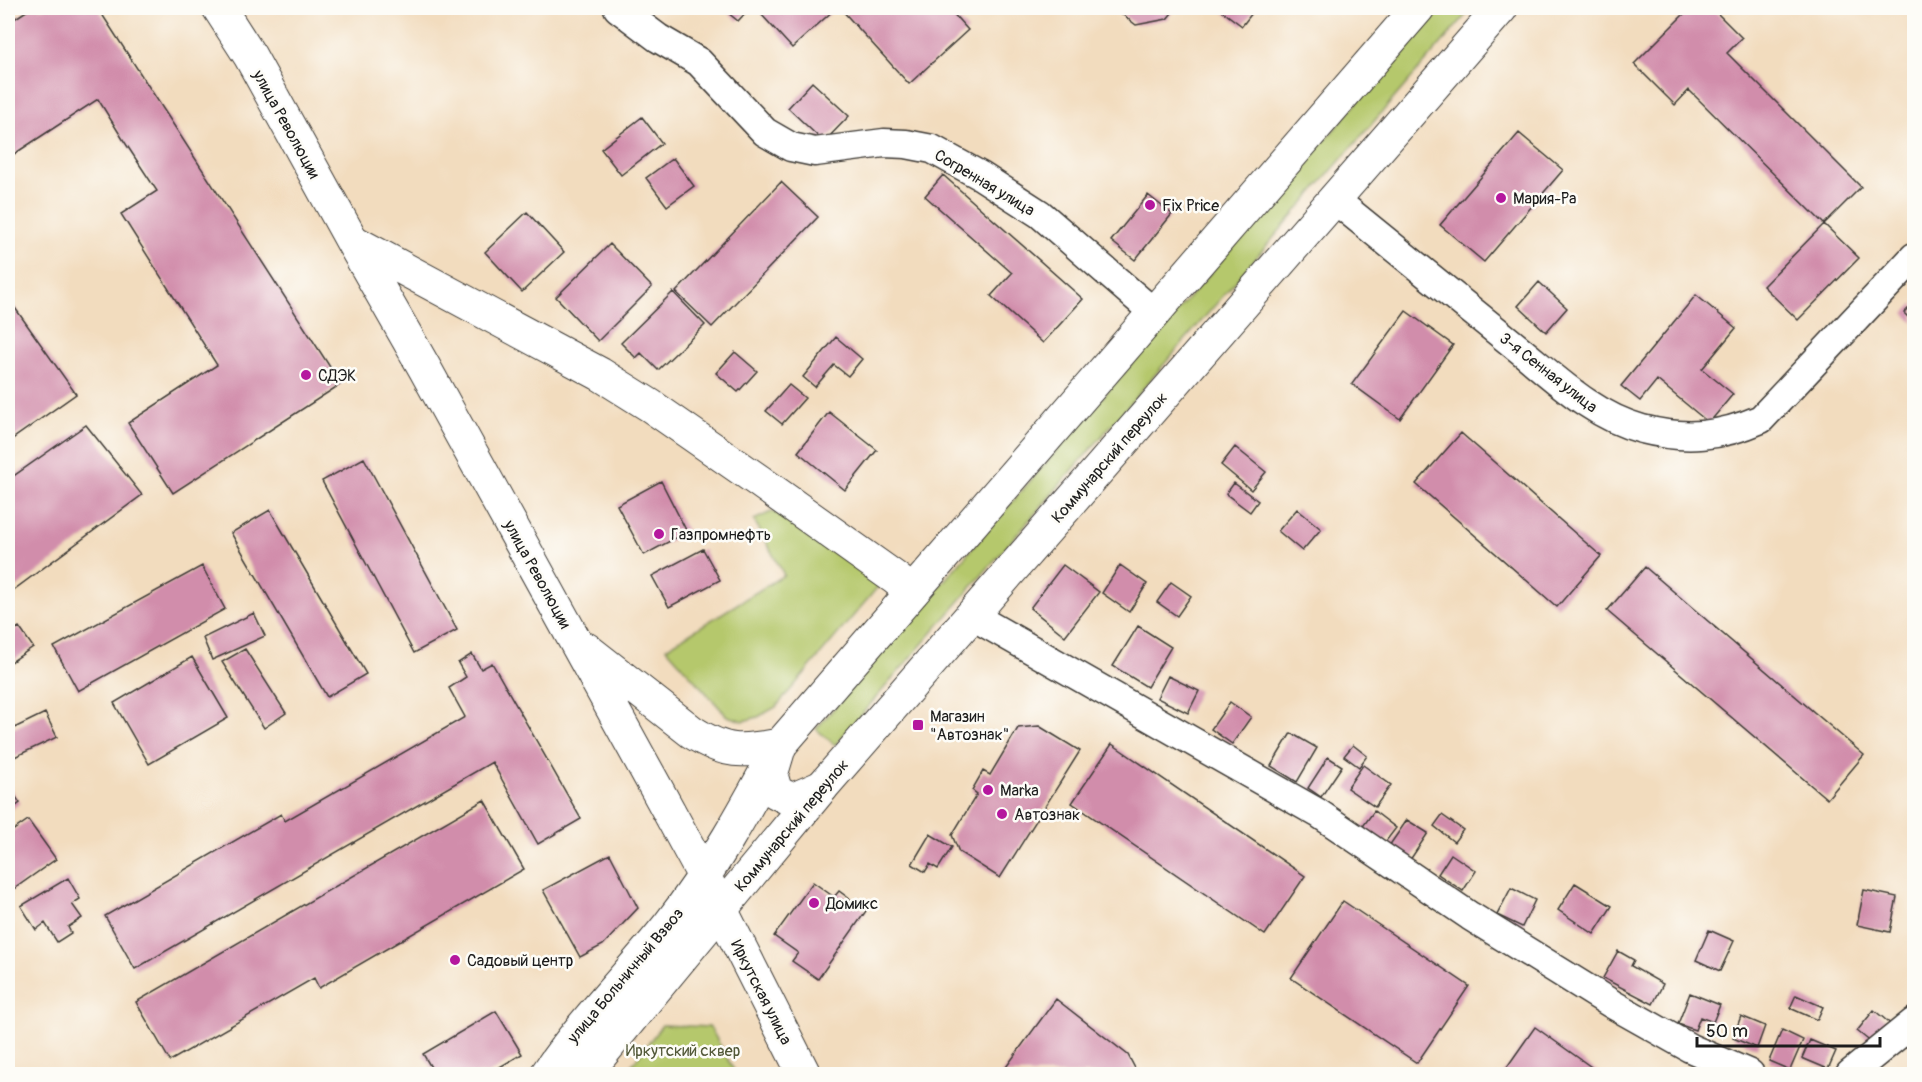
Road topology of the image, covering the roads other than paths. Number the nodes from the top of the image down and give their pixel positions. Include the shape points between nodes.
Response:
1 (219, 8) edge
2 (618, 8) edge
3 (1418, 8) edge
4 (1501, 8) edge
5 (1334, 199) junction
6 (352, 241) junction
7 (1914, 257) edge
8 (1153, 312) junction
9 (912, 592) junction
10 (971, 615) junction
11 (575, 640) junction
12 (780, 745) junction
13 (822, 787) junction
14 (704, 876) junction
15 (720, 910) junction
16 (1914, 1022) edge
17 (547, 1074) edge
18 (585, 1074) edge
19 (804, 1074) edge
20 (1750, 1074) edge
21 (1850, 1074) edge

1 - 6 main road, улица Революции via 250,56
2 - 8 street, Согренная улица via 699,62 765,132 791,147 815,152 884,143 932,149 1040,214
3 - 8 main road
4 - 5 main road, Коммунарский переулок
5 - 7 street, 3-я Сенная улица via 1603,414 1640,429 1674,436 1711,435 1761,419
5 - 10 main road, Коммунарский переулок
6 - 9 main road via 600,374 759,481
6 - 11 main road, улица Революции
8 - 9 main road
9 - 12 main road
10 - 13 main road, Коммунарский переулок
10 - 20 street via 1318,813 1470,916 1612,1004 1690,1048
11 - 12 main road via 710,743 732,751
11 - 14 main road, улица Революции
12 - 13 main road via 771,775 776,792 792,800
12 - 14 main road
13 - 15 main road, Коммунарский переулок
14 - 15 main road, улица Революции
14 - 17 main road, улица Больничный Взвоз
15 - 18 main road, улица Больничный Взвоз
15 - 19 main road, Иркутская улица
16 - 21 street

